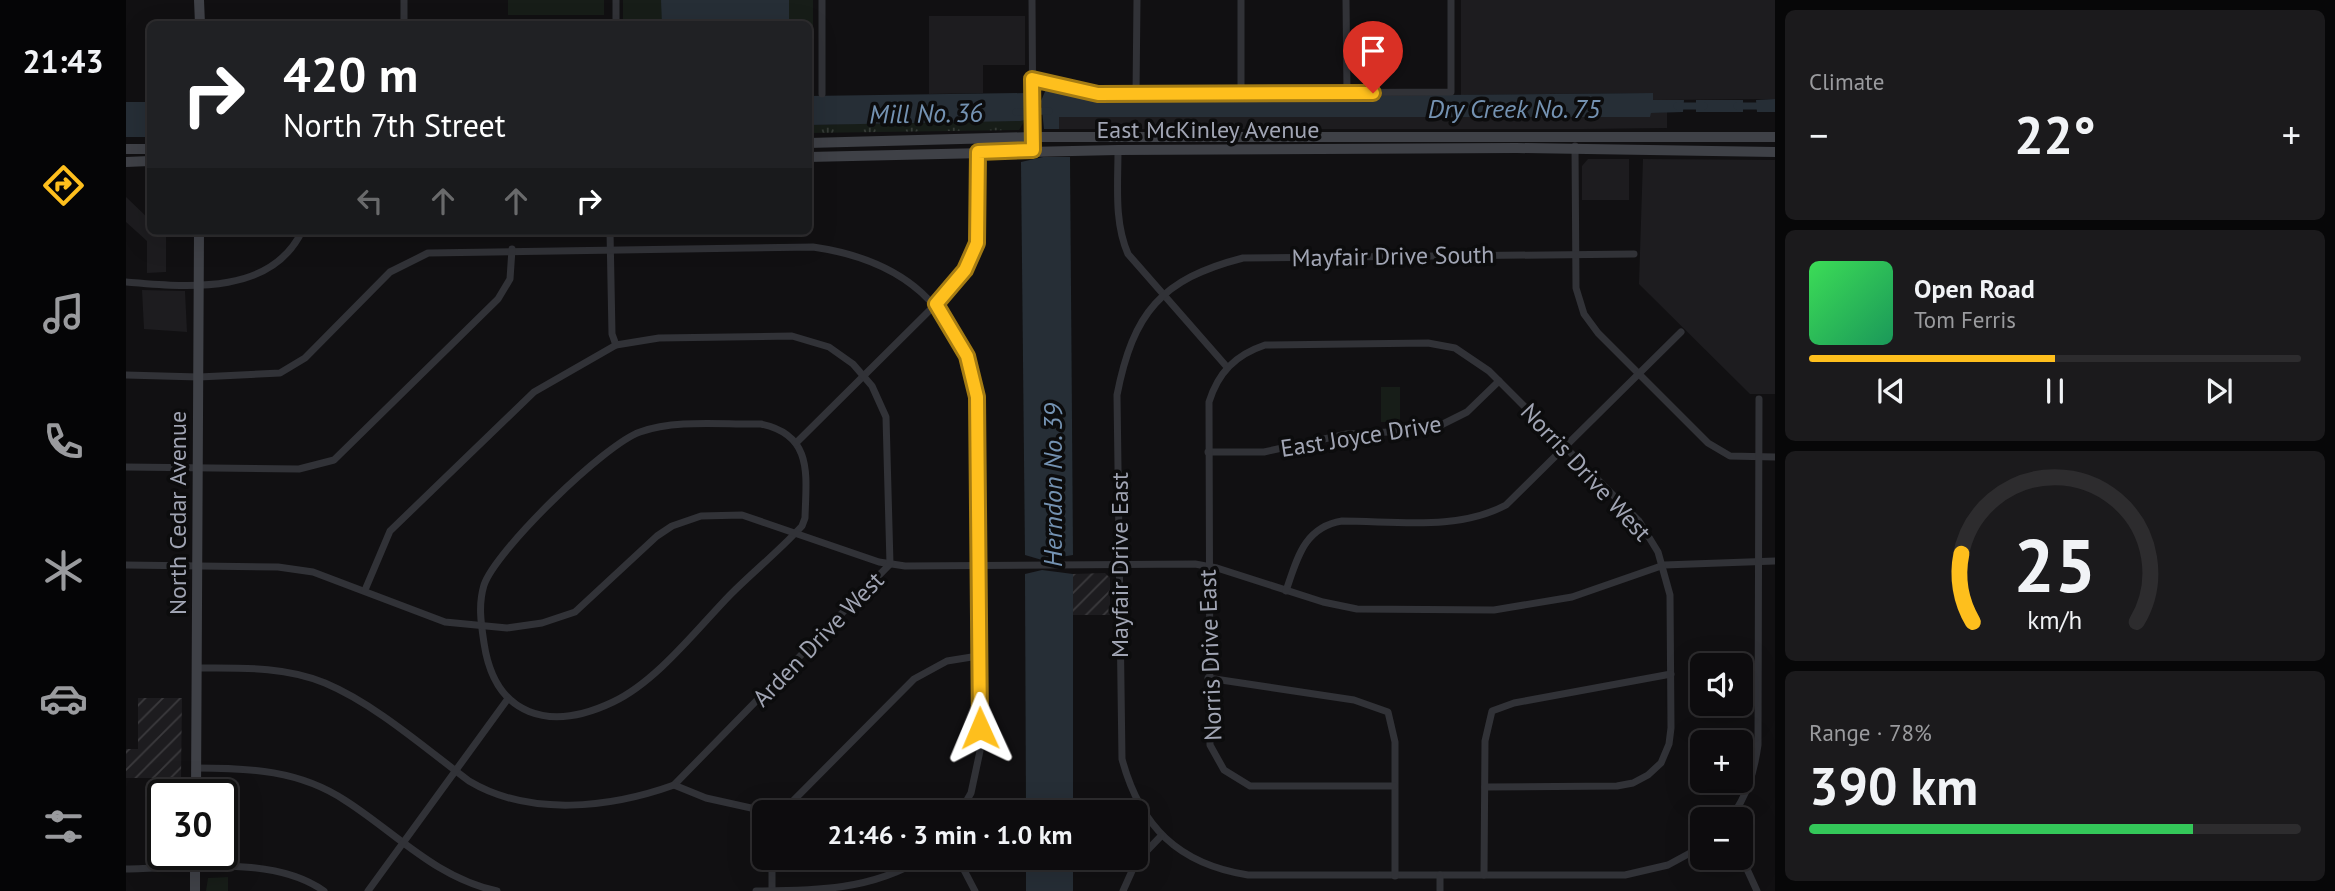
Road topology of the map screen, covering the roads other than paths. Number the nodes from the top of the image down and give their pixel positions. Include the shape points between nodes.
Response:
1 (199, 0) edge
2 (404, 0) edge
3 (616, 0) edge
4 (822, 0) edge
5 (1032, 0) edge
6 (1137, 0) edge
7 (1241, 0) edge
8 (1346, 0) edge
9 (1451, 0) edge
10 (200, 21) edge
11 (404, 21) edge
12 (616, 21) edge
13 (1032, 79) junction
14 (1241, 93) junction
15 (1347, 93) junction
16 (822, 94) dead end
17 (1136, 94) junction
18 (1207, 136) junction
19 (1575, 136) junction
20 (1775, 136) edge
21 (1032, 137) junction
22 (1750, 137) junction
23 (918, 140) junction
24 (1775, 142) edge
25 (812, 143) edge
26 (126, 149) edge
27 (147, 149) edge
28 (1033, 150) junction
29 (1118, 150) junction
30 (1575, 150) junction
31 (1657, 151) junction
32 (978, 152) junction
33 (1740, 152) junction
34 (1775, 152) edge
35 (812, 156) edge
36 (854, 156) junction
37 (126, 162) edge
38 (147, 162) edge
39 (199, 235) edge
40 (300, 235) edge
41 (610, 235) edge
42 (512, 249) junction
43 (610, 249) junction
44 (1575, 254) junction
45 (1634, 254) dead end
46 (126, 282) edge
47 (199, 284) junction
48 (1161, 294) junction
49 (936, 304) junction
50 (1681, 332) dead end
51 (615, 345) junction
52 (1227, 367) junction
53 (1638, 373) junction
54 (863, 374) junction
55 (126, 375) edge
56 (199, 377) junction
57 (1499, 381) junction
58 (1759, 399) dead end
59 (796, 443) junction
60 (1566, 447) junction
61 (1208, 452) junction
62 (1775, 457) edge
63 (1759, 458) junction
64 (126, 467) edge
65 (198, 470) junction
66 (796, 532) junction
67 (1759, 561) junction
68 (1775, 561) edge
69 (890, 564) junction
70 (1119, 564) junction
71 (126, 565) edge
72 (980, 565) junction
73 (1664, 565) junction
74 (1208, 566) junction
75 (197, 567) junction
76 (365, 590) junction
77 (1286, 591) junction
78 (481, 628) junction
79 (978, 656) junction
80 (197, 668) junction
81 (1671, 674) junction
82 (1208, 678) junction
83 (507, 700) junction
84 (196, 768) junction
85 (454, 770) junction
86 (196, 779) edge
87 (674, 785) junction
88 (1394, 786) junction
89 (1485, 787) junction
90 (794, 800) edge
91 (967, 800) edge
92 (1738, 807) edge
93 (752, 808) edge
94 (1161, 836) junction
95 (402, 842) junction
96 (1690, 854) edge
97 (126, 869) edge
98 (147, 869) edge
99 (238, 869) edge
100 (195, 870) edge
101 (772, 870) edge
102 (904, 870) edge
103 (964, 870) edge
104 (1747, 870) edge
105 (1484, 874) junction
106 (1440, 875) junction
107 (1395, 876) junction
108 (195, 891) edge
109 (324, 891) edge
110 (368, 891) edge
111 (497, 891) edge
112 (756, 891) edge
113 (772, 891) edge
114 (975, 891) edge
115 (1123, 891) edge
116 (1440, 891) edge
117 (1757, 891) edge

1 - 10 main road
2 - 11 street
3 - 12 street
4 - 16 street
5 - 13 street
6 - 17 street
7 - 14 street
8 - 15 street
9 - 15 street via 1451,92
13 - 17 street via 1098,94
13 - 21 street
14 - 15 street
14 - 17 street
18 - 19 main road, East McKinley Avenue
18 - 21 main road, East McKinley Avenue
18 - 29 main road via 1181,142 1127,143
19 - 22 main road, East McKinley Avenue
19 - 30 street
20 - 22 main road, East McKinley Avenue
21 - 23 main road, East McKinley Avenue
21 - 28 street
22 - 31 main road via 1743,143 1688,143
23 - 25 main road, East McKinley Avenue
23 - 36 main road via 910,147
24 - 33 main road via 1751,143
26 - 27 main road
28 - 29 main road, East McKinley Avenue
28 - 32 main road, East McKinley Avenue
29 - 30 main road, East McKinley Avenue
29 - 48 street via 1121,237 1128,254
30 - 31 main road, East McKinley Avenue
30 - 44 street
31 - 33 main road, East McKinley Avenue
32 - 36 main road, East McKinley Avenue
32 - 49 street via 977,243 965,270
33 - 34 main road, East McKinley Avenue
35 - 36 main road, East McKinley Avenue
37 - 38 main road
39 - 47 main road, North Cedar Avenue
40 - 47 street via 290,251 263,273 240,281
41 - 43 street
42 - 43 street
42 - 56 street via 449,250 411,259 390,272 294,366 261,376
42 - 65 street via 510,279 498,299 334,460 299,469
43 - 49 street via 813,247 839,251 882,265
43 - 51 street
44 - 45 street, Mayfair Drive South
44 - 48 street, Mayfair Drive South via 1243,258 1203,270
44 - 53 street via 1576,288 1584,314
46 - 47 street
47 - 56 main road, North Cedar Avenue
48 - 52 street
48 - 70 street, Mayfair Drive East via 1133,339 1117,395
49 - 54 street
49 - 72 street via 967,356 977,397
50 - 53 street
51 - 54 street, Arden Drive West via 659,338 792,336 829,347
51 - 76 street, Arden Drive West via 534,392 390,531
52 - 57 street, Norris Drive West via 1248,352 1276,344 1428,343 1464,353
52 - 61 street, Norris Drive East via 1209,402
53 - 60 street
53 - 63 street via 1708,443 1730,456
54 - 59 street
54 - 69 street, Arden Drive West via 882,402 888,424
55 - 56 street
56 - 65 main road, North Cedar Avenue
57 - 60 street, Norris Drive West
57 - 61 street, East Joyce Drive via 1467,412 1431,430 1347,434 1264,452
58 - 63 street
59 - 66 street via 806,460 805,518
59 - 78 street via 781,430 761,424 660,427 616,443 493,566 481,597
60 - 73 street, Norris Drive West via 1639,521
60 - 77 street via 1513,500 1482,517 1342,521 1322,527 1302,547
61 - 74 street, Norris Drive East
62 - 63 street
63 - 67 street
64 - 65 street
65 - 75 main road, North Cedar Avenue
66 - 69 street
66 - 78 street via 742,515 684,521 644,546 575,612 542,623
66 - 83 street via 648,679 615,702 555,715 535,713
67 - 68 street
67 - 73 street
67 - 92 street via 1758,745 1755,769
69 - 72 street
69 - 87 street, Arden Drive West
70 - 72 street
70 - 74 street
70 - 94 street, Mayfair Drive East via 1122,759 1135,797
71 - 75 street
72 - 79 street
73 - 77 street via 1572,597 1493,610 1357,608
73 - 81 street, Norris Drive West via 1671,604
74 - 77 street
74 - 82 street, Norris Drive East
75 - 76 street via 294,569
75 - 80 main road, North Cedar Avenue
76 - 78 street via 426,617
78 - 83 street via 489,670
79 - 90 street via 947,661 914,679
79 - 91 street via 980,751
80 - 84 main road, North Cedar Avenue
80 - 85 street via 266,668 325,682
81 - 89 street via 1492,711 1486,730
81 - 89 street, Norris Drive West via 1669,744 1661,762 1641,780 1617,786
82 - 88 street via 1354,701 1388,712 1395,742
82 - 88 street, Norris Drive East via 1210,745 1224,769 1241,782 1266,788
83 - 85 street
84 - 86 main road, North Cedar Avenue
84 - 95 street via 254,769 299,778 345,800
85 - 87 street via 500,796 543,803 624,800
85 - 95 street
87 - 93 street
88 - 107 street
89 - 105 street
94 - 107 street via 1203,863 1237,873
94 - 115 street via 1136,862
95 - 110 street
95 - 111 street via 453,877
96 - 105 street via 1635,873
97 - 98 street
99 - 109 street via 282,871
100 - 108 main road
101 - 113 street
102 - 113 street via 839,889
103 - 114 street
104 - 117 street
105 - 106 street
106 - 107 street
106 - 116 street
112 - 113 street

